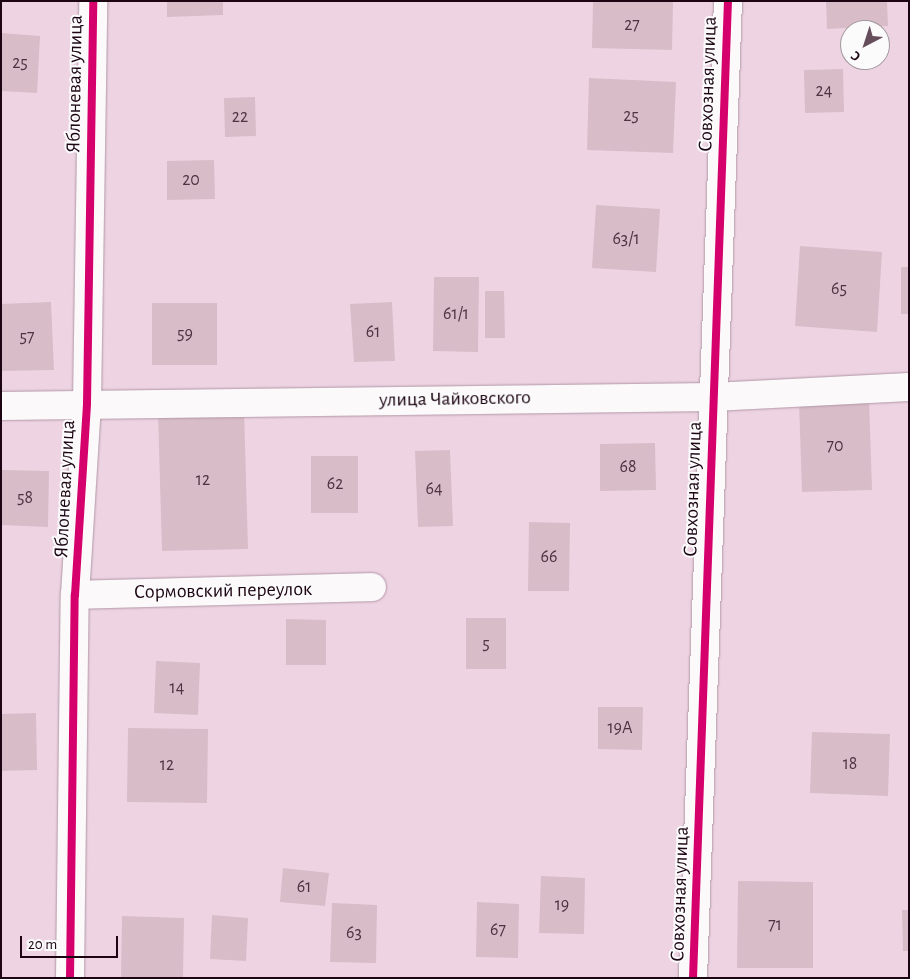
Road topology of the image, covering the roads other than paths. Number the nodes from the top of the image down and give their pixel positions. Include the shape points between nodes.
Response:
1 (93, 1) edge
2 (728, 1) edge
3 (909, 387) edge
4 (713, 397) junction
5 (87, 403) junction
6 (1, 406) edge
7 (372, 587) dead end
8 (75, 595) junction
9 (70, 978) edge
10 (694, 978) edge

1 - 5 street, Яблоневая улица
2 - 4 street, Совхозная улица
3 - 4 street, улица Чайковского
4 - 5 street, улица Чайковского
4 - 10 street, Совхозная улица
5 - 6 street, улица Чайковского
5 - 8 street, Яблоневая улица
7 - 8 street, Сормовский переулок
8 - 9 street, Яблоневая улица

